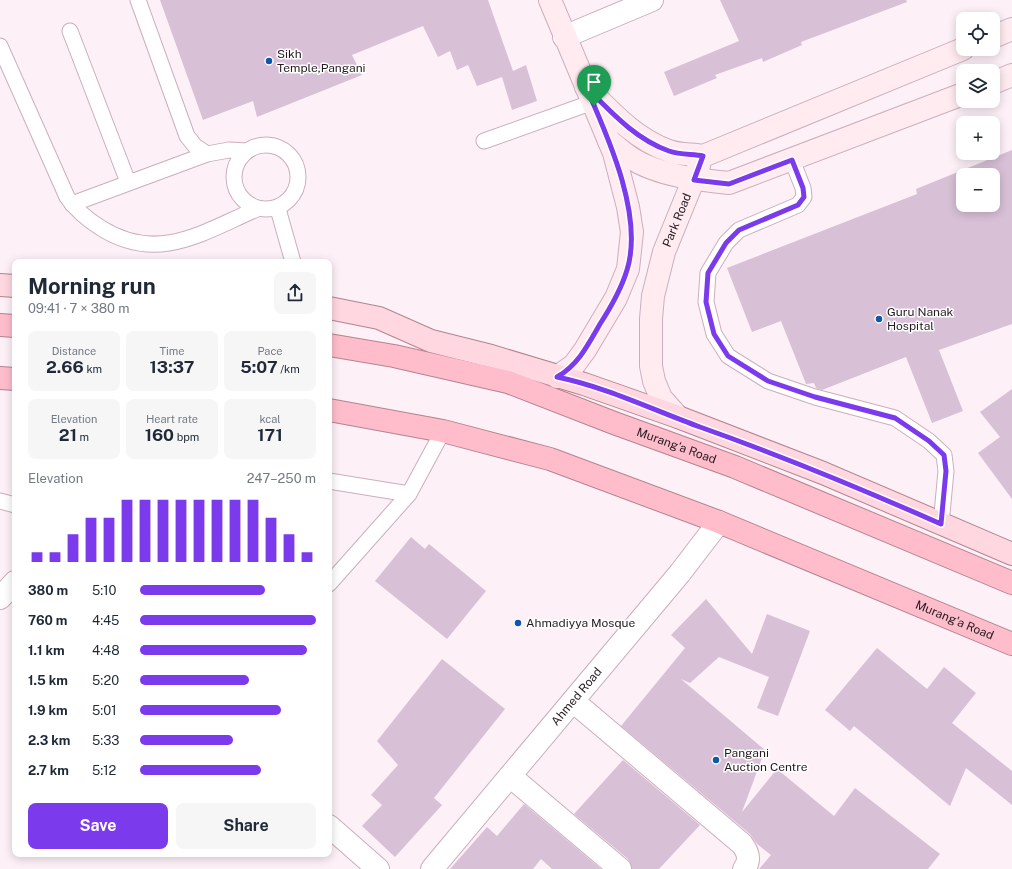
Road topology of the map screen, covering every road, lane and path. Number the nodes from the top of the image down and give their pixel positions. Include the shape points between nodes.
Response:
1 (138, 0) edge
2 (550, 0) edge
3 (652, 0) edge
4 (1012, 29) edge
5 (70, 31) dead end
6 (1000, 34) edge
7 (564, 36) junction
8 (0, 46) edge
9 (956, 52) edge
10 (1012, 75) edge
11 (1000, 80) edge
12 (590, 95) junction
13 (956, 97) edge
14 (484, 141) dead end
15 (609, 141) junction
16 (247, 151) junction
17 (207, 154) junction
18 (703, 156) junction
19 (792, 160) junction
20 (694, 180) junction
21 (128, 182) junction
22 (72, 204) junction
23 (257, 209) junction
24 (278, 209) junction
25 (292, 259) edge
26 (0, 285) edge
27 (12, 286) edge
28 (332, 309) edge
29 (0, 325) edge
30 (12, 326) edge
31 (332, 346) edge
32 (489, 366) junction
33 (557, 377) junction
34 (0, 378) edge
35 (12, 379) edge
36 (332, 411) edge
37 (678, 417) junction
38 (443, 431) junction
39 (332, 482) edge
40 (409, 494) junction
41 (0, 501) edge
42 (12, 504) edge
43 (719, 522) junction
44 (941, 524) junction
45 (1012, 554) edge
46 (332, 581) edge
47 (1012, 583) edge
48 (12, 585) edge
49 (0, 598) edge
50 (1012, 644) edge
51 (573, 701) junction
52 (510, 776) junction
53 (332, 829) edge
54 (378, 869) edge
55 (432, 869) edge
56 (620, 869) edge
57 (744, 869) edge

1 - 17 lane via 187,136 195,146
2 - 7 main road
3 - 7 street
4 - 6 main road
5 - 21 lane
7 - 12 main road
8 - 22 lane via 67,198
9 - 18 main road
10 - 11 main road
12 - 14 lane
12 - 15 main road
12 - 18 main road via 645,139 670,151
13 - 19 main road, Park Road
15 - 20 main road via 631,159
15 - 33 main road via 628,207 632,232 628,269 616,298 585,350 574,365
16 - 17 lane via 229,150
16 - 23 lane via 238,160 233,179 240,198
16 - 24 lane via 253,146 274,145 292,156 300,175 294,196
17 - 21 lane
18 - 20 main road
19 - 20 main road, Park Road via 729,184
19 - 44 lane via 804,197 798,205 739,230 726,243 708,273 706,302 714,334 728,356 768,381 815,397 895,418 929,441 944,455 946,471
20 - 37 main road, Park Road via 664,252 653,296 651,318 651,366 654,381 661,398
21 - 22 lane
22 - 23 lane via 85,217 115,237 158,246 181,241
23 - 24 lane
24 - 25 lane
26 - 27 main road
28 - 32 main road via 379,318
29 - 30 highway
31 - 32 highway, Murang'a Road via 394,356
32 - 33 main road, Murang'a Road
32 - 47 highway, Murang'a Road via 508,382 735,467
33 - 37 main road, Murang'a Road
34 - 35 highway
36 - 38 highway, Murang'a Road
37 - 44 main road, Murang'a Road via 823,473
38 - 40 lane
38 - 43 highway, Murang'a Road via 550,459
39 - 40 lane
40 - 46 lane
41 - 42 lane
43 - 50 highway, Murang'a Road
43 - 51 street, Ahmed Road via 680,573
44 - 45 main road, Murang'a Road
48 - 49 street
51 - 52 street, Ahmed Road
51 - 57 street via 742,844 748,852 748,864
52 - 55 street, Ahmed Road
52 - 56 street
53 - 54 street

